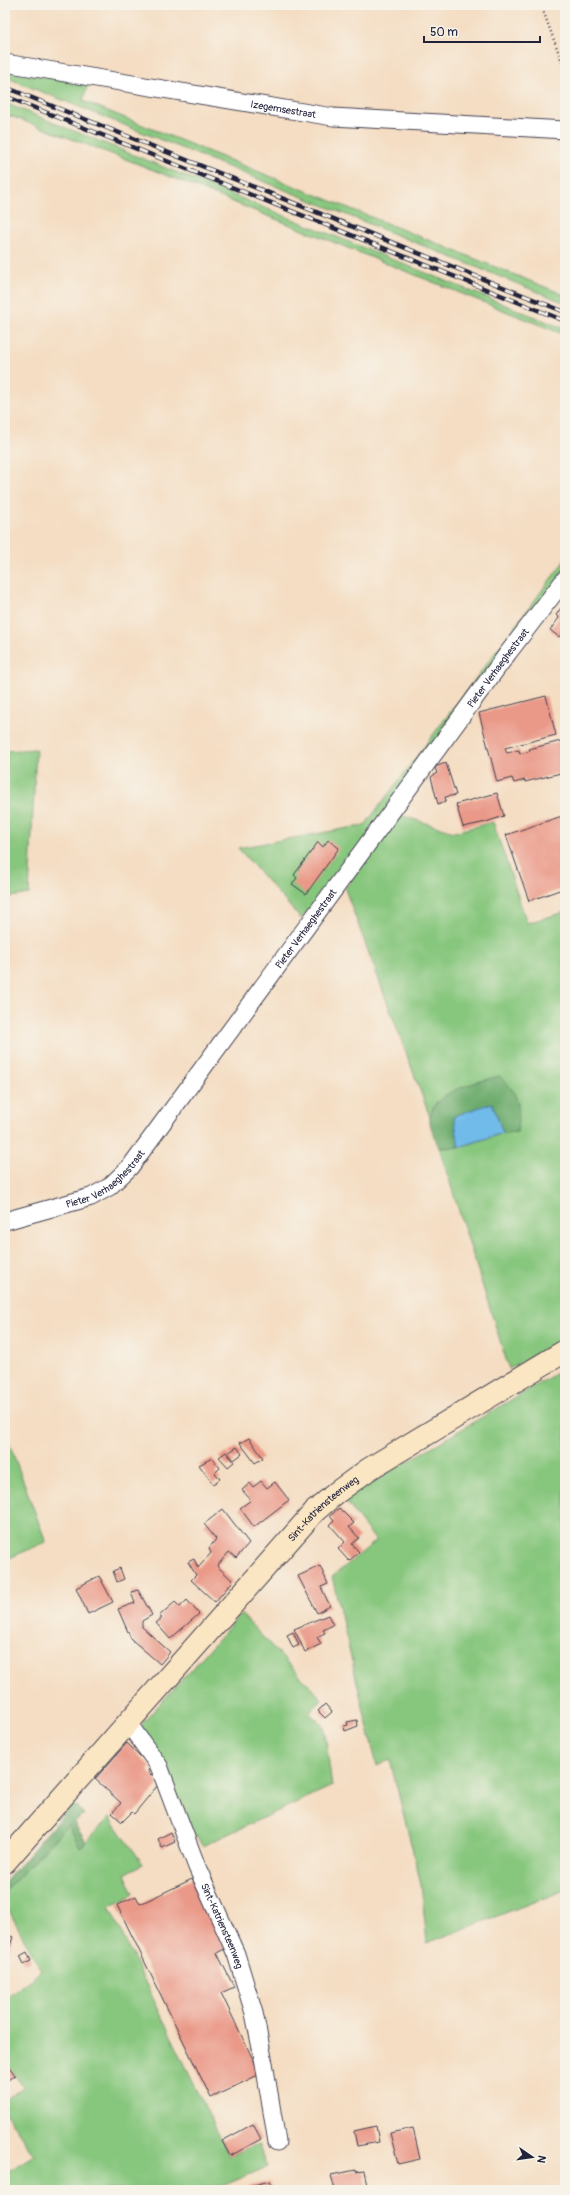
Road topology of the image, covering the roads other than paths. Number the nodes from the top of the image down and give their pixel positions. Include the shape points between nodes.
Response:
1 (5, 63) edge
2 (565, 130) edge
3 (565, 579) edge
4 (5, 1220) edge
5 (565, 1351) edge
6 (128, 1723) junction
7 (5, 1862) edge
8 (277, 2142) dead end

1 - 2 street, Izegemsestraat via 333,117
3 - 4 street, Pieter Verhaeghestraat via 130,1167 109,1187 91,1197
5 - 6 street, Sint-Katriensteenweg via 369,1470 336,1493 314,1512
6 - 7 street, Sint-Katriensteenweg
6 - 8 street, Sint-Katriensteenweg via 159,1766 197,1867 236,1954 254,2013

